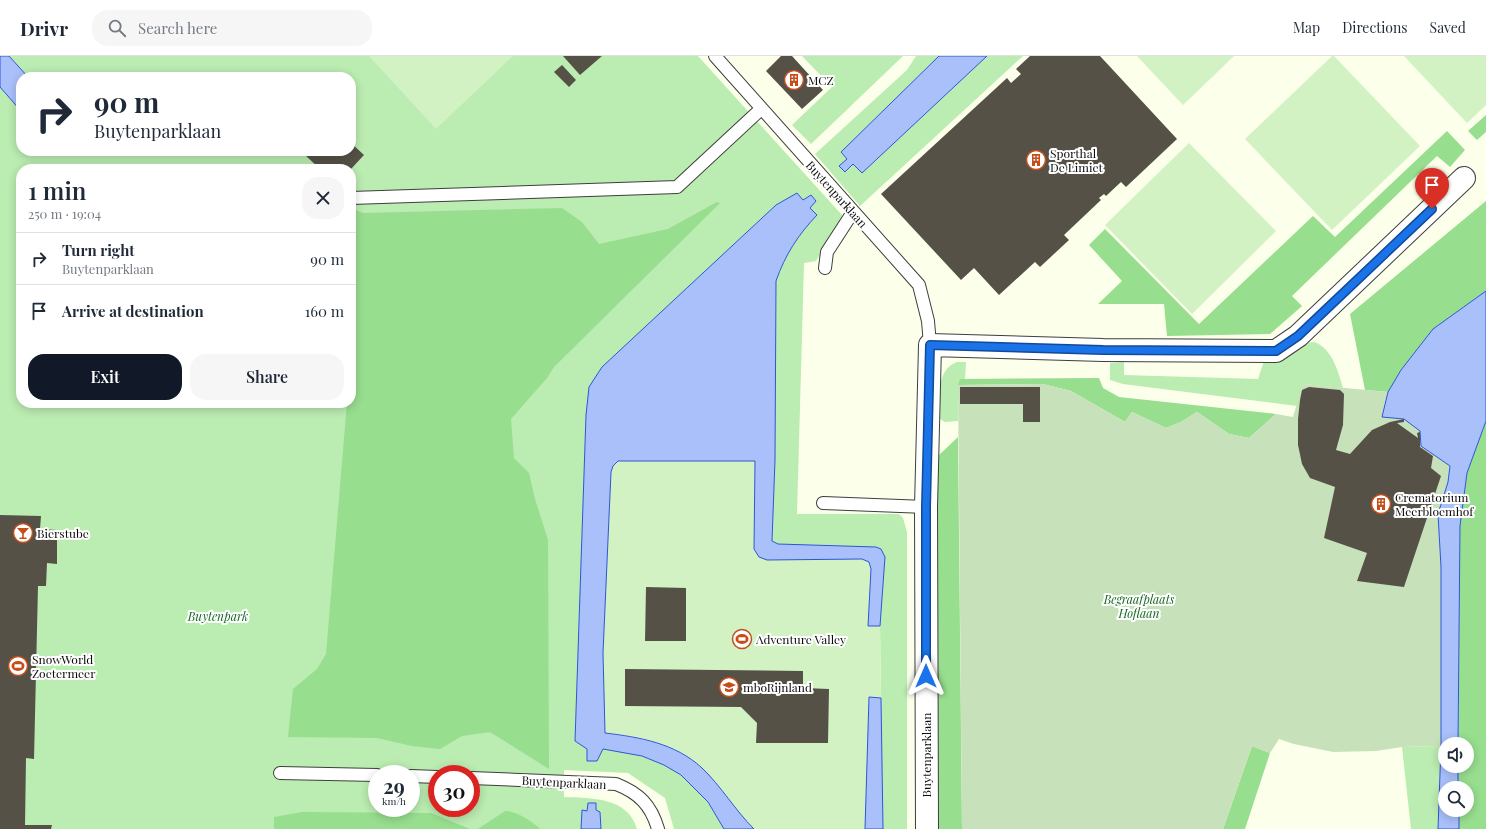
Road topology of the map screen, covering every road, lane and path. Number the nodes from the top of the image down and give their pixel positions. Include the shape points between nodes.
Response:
1 (715, 56) edge
2 (761, 109) junction
3 (1464, 178) dead end
4 (356, 198) edge
5 (854, 212) junction
6 (825, 268) dead end
7 (930, 345) junction
8 (823, 503) dead end
9 (926, 507) junction
10 (280, 773) dead end
11 (368, 775) edge
12 (480, 778) edge
13 (658, 829) edge
14 (927, 829) edge

1 - 2 lane, Buytenparklaan
2 - 4 lane via 677,187
2 - 5 lane, Buytenparklaan
3 - 7 street via 1298,336 1276,351
5 - 6 lane via 827,252
5 - 7 lane, Buytenparklaan via 919,285 928,321
7 - 9 street, Buytenparklaan
8 - 9 lane
9 - 14 street, Buytenparklaan
10 - 11 lane
12 - 13 lane, Buytenparklaan via 616,784 630,790 646,803

